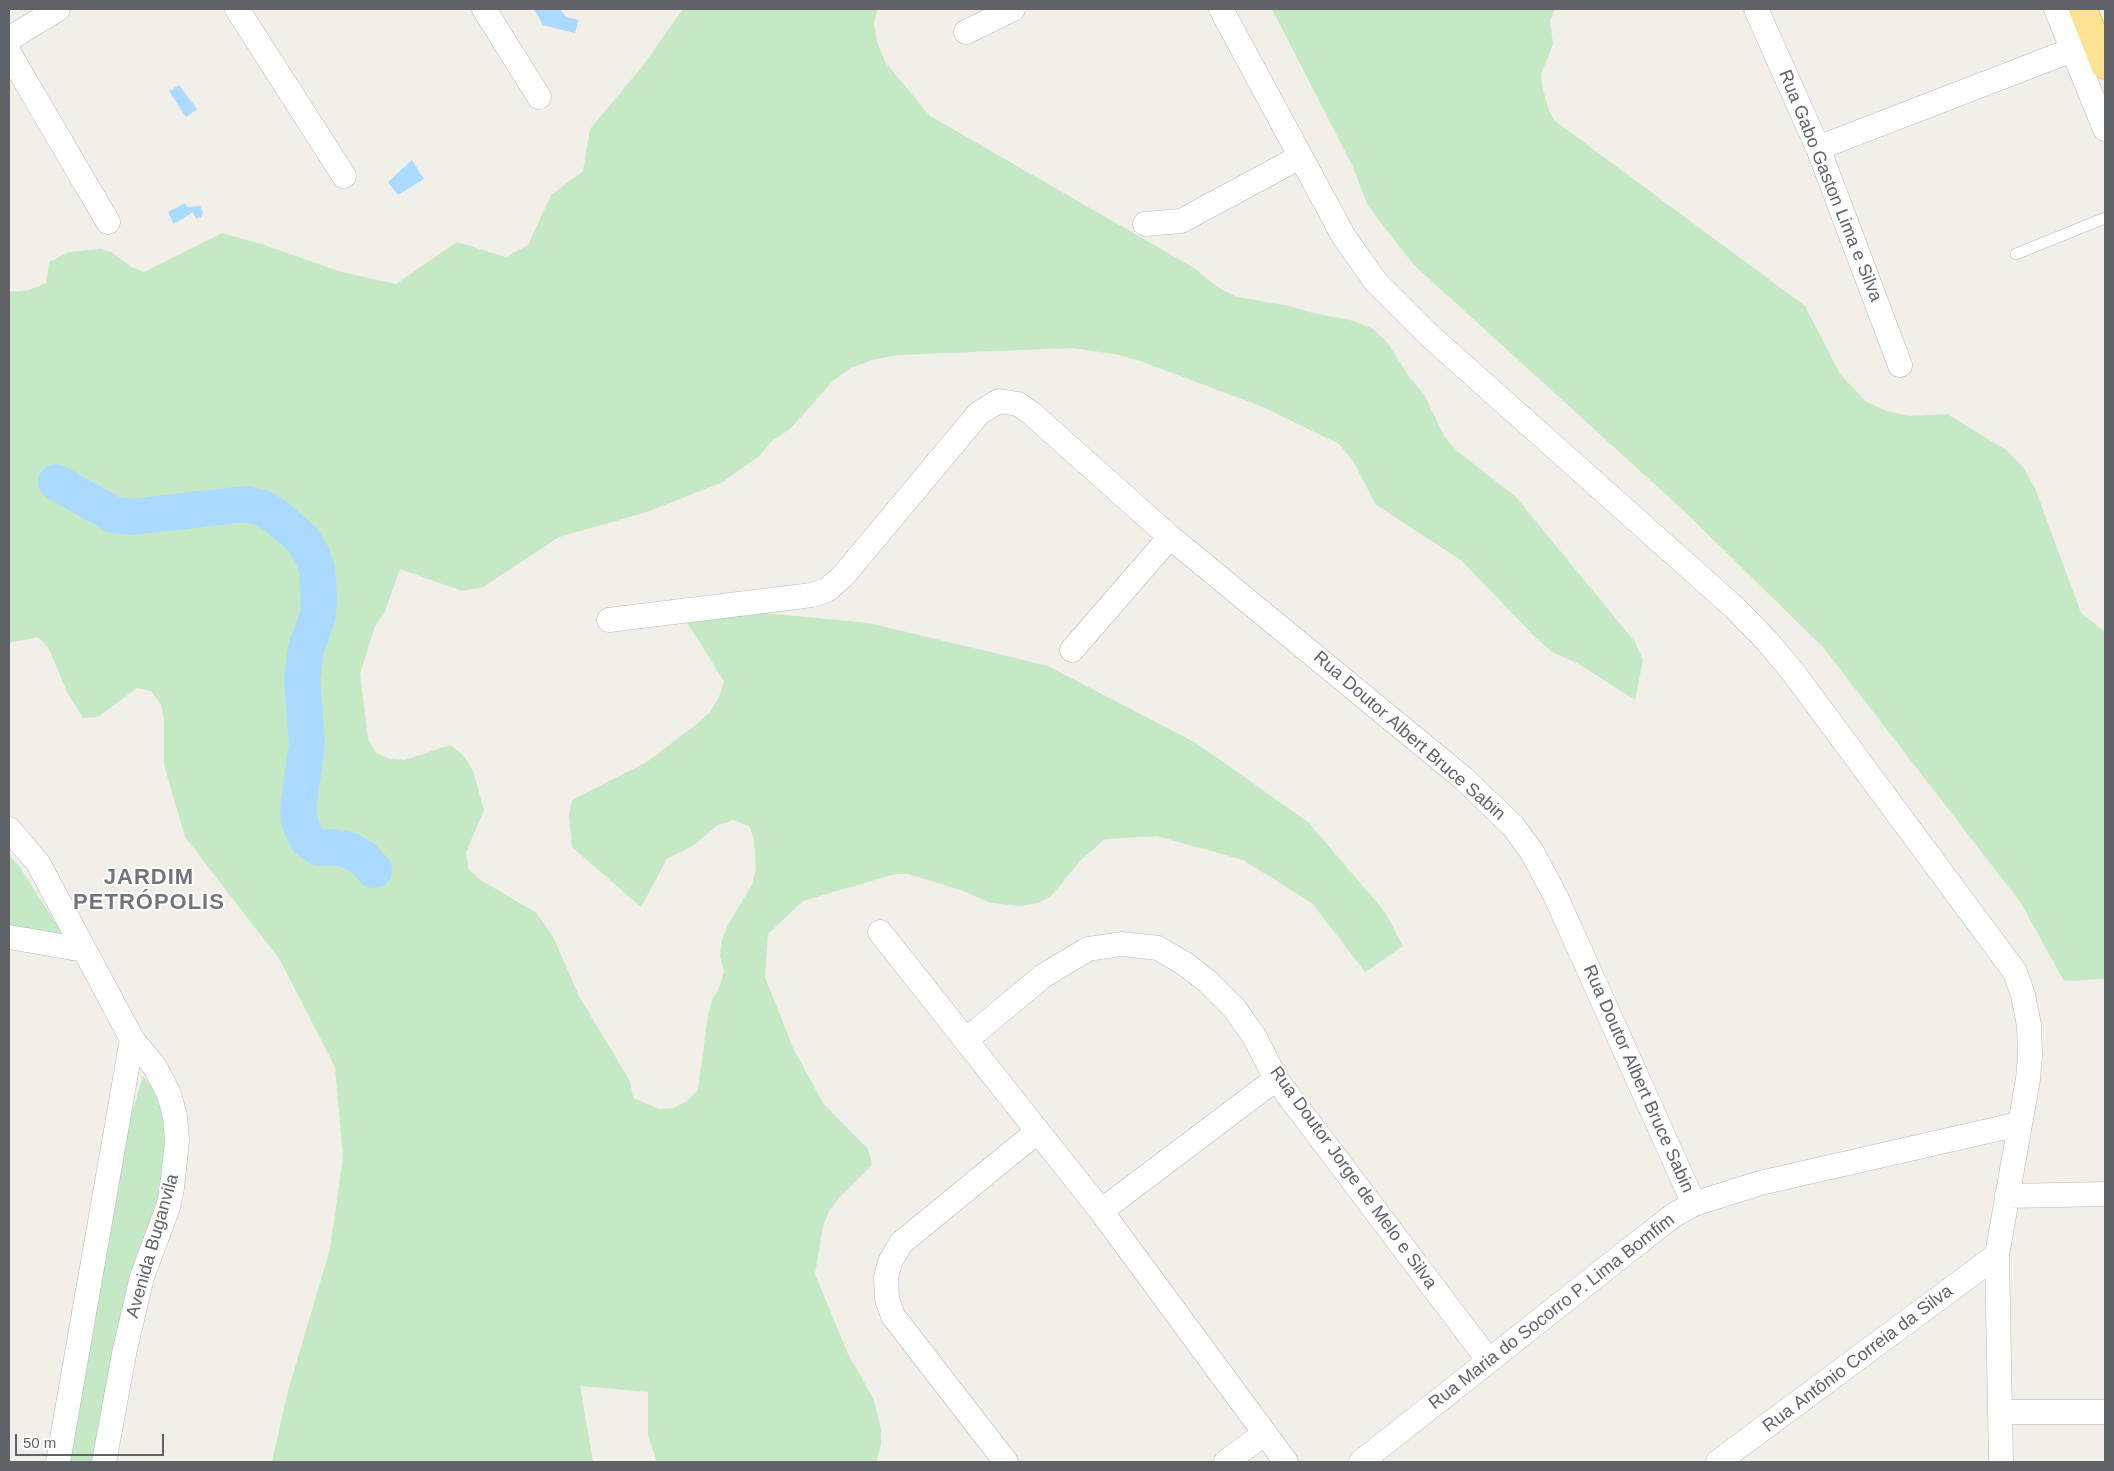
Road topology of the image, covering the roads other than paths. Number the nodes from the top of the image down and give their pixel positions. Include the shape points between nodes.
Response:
1 (58, 9) edge
2 (237, 9) edge
3 (484, 9) edge
4 (1013, 9) edge
5 (1221, 9) edge
6 (1756, 9) edge
7 (2056, 9) edge
8 (2083, 9) edge
9 (966, 32) dead end
10 (9, 39) edge
11 (2072, 50) junction
12 (9, 53) edge
13 (2105, 65) edge
14 (539, 97) dead end
15 (2105, 129) edge
16 (1818, 148) junction
17 (1300, 157) junction
18 (344, 176) dead end
19 (2105, 218) edge
20 (108, 222) dead end
21 (1145, 224) dead end
22 (2016, 254) dead end
23 (1900, 365) dead end
24 (1170, 537) junction
25 (609, 620) dead end
26 (1072, 650) dead end
27 (9, 830) edge
28 (880, 932) dead end
29 (9, 937) edge
30 (84, 950) junction
31 (132, 1039) junction
32 (966, 1040) junction
33 (1276, 1079) junction
34 (2019, 1124) junction
35 (1038, 1131) junction
36 (2105, 1194) edge
37 (2007, 1196) junction
38 (1694, 1204) junction
39 (1101, 1211) junction
40 (1997, 1256) junction
41 (1489, 1361) junction
42 (2000, 1412) junction
43 (2105, 1412) edge
44 (1264, 1434) junction
45 (58, 1462) edge
46 (104, 1462) edge
47 (1006, 1462) edge
48 (1226, 1462) edge
49 (1286, 1462) edge
50 (1361, 1462) edge
51 (1718, 1462) edge
52 (2001, 1462) edge

1 - 10 street
2 - 18 street
3 - 14 street
4 - 9 street
5 - 17 street
6 - 16 street, Rua Gabo Gaston Lima e Silva
7 - 11 street
8 - 13 highway
11 - 15 street
11 - 16 street
12 - 20 street
16 - 23 street, Rua Gabo Gaston Lima e Silva
17 - 21 street via 1181,221
17 - 34 street via 1344,237 1376,282 1430,336 1735,608 1767,640 1828,719 2015,972 2029,1025 2030,1054
19 - 22 lane
24 - 25 street, Rua Doutor Albert Bruce Sabin via 1031,412 1009,401 999,402 979,413 843,576 827,590 812,595
24 - 26 street
24 - 38 street, Rua Doutor Albert Bruce Sabin via 1463,778 1513,826 1532,852 1556,896
27 - 30 street, Avenida Buganvila via 38,863
28 - 32 street
29 - 30 street
30 - 31 street, Avenida Buganvila
31 - 45 street
31 - 46 street, Avenida Buganvila via 155,1067 169,1094 177,1141 169,1201 142,1277
32 - 33 street, Rua Doutor Jorge de Melo e Silva via 1043,976 1088,949 1122,944 1158,948 1185,964 1234,1008 1254,1036
32 - 35 street
33 - 39 street
33 - 41 street, Rua Doutor Jorge de Melo e Silva
34 - 37 street
34 - 38 street, Rua Maria do Socorro P. Lima Bomfim via 1760,1183
35 - 39 street
35 - 47 street via 900,1243 886,1277 887,1299 893,1316
36 - 37 street
37 - 40 street
38 - 41 street, Rua Maria do Socorro P. Lima Bomfim via 1674,1215
39 - 44 street
40 - 42 street
40 - 51 street, Rua Antônio Correia da Silva
41 - 50 street, Rua Maria do Socorro P. Lima Bomfim
42 - 43 street
42 - 52 street
44 - 48 street
44 - 49 street

